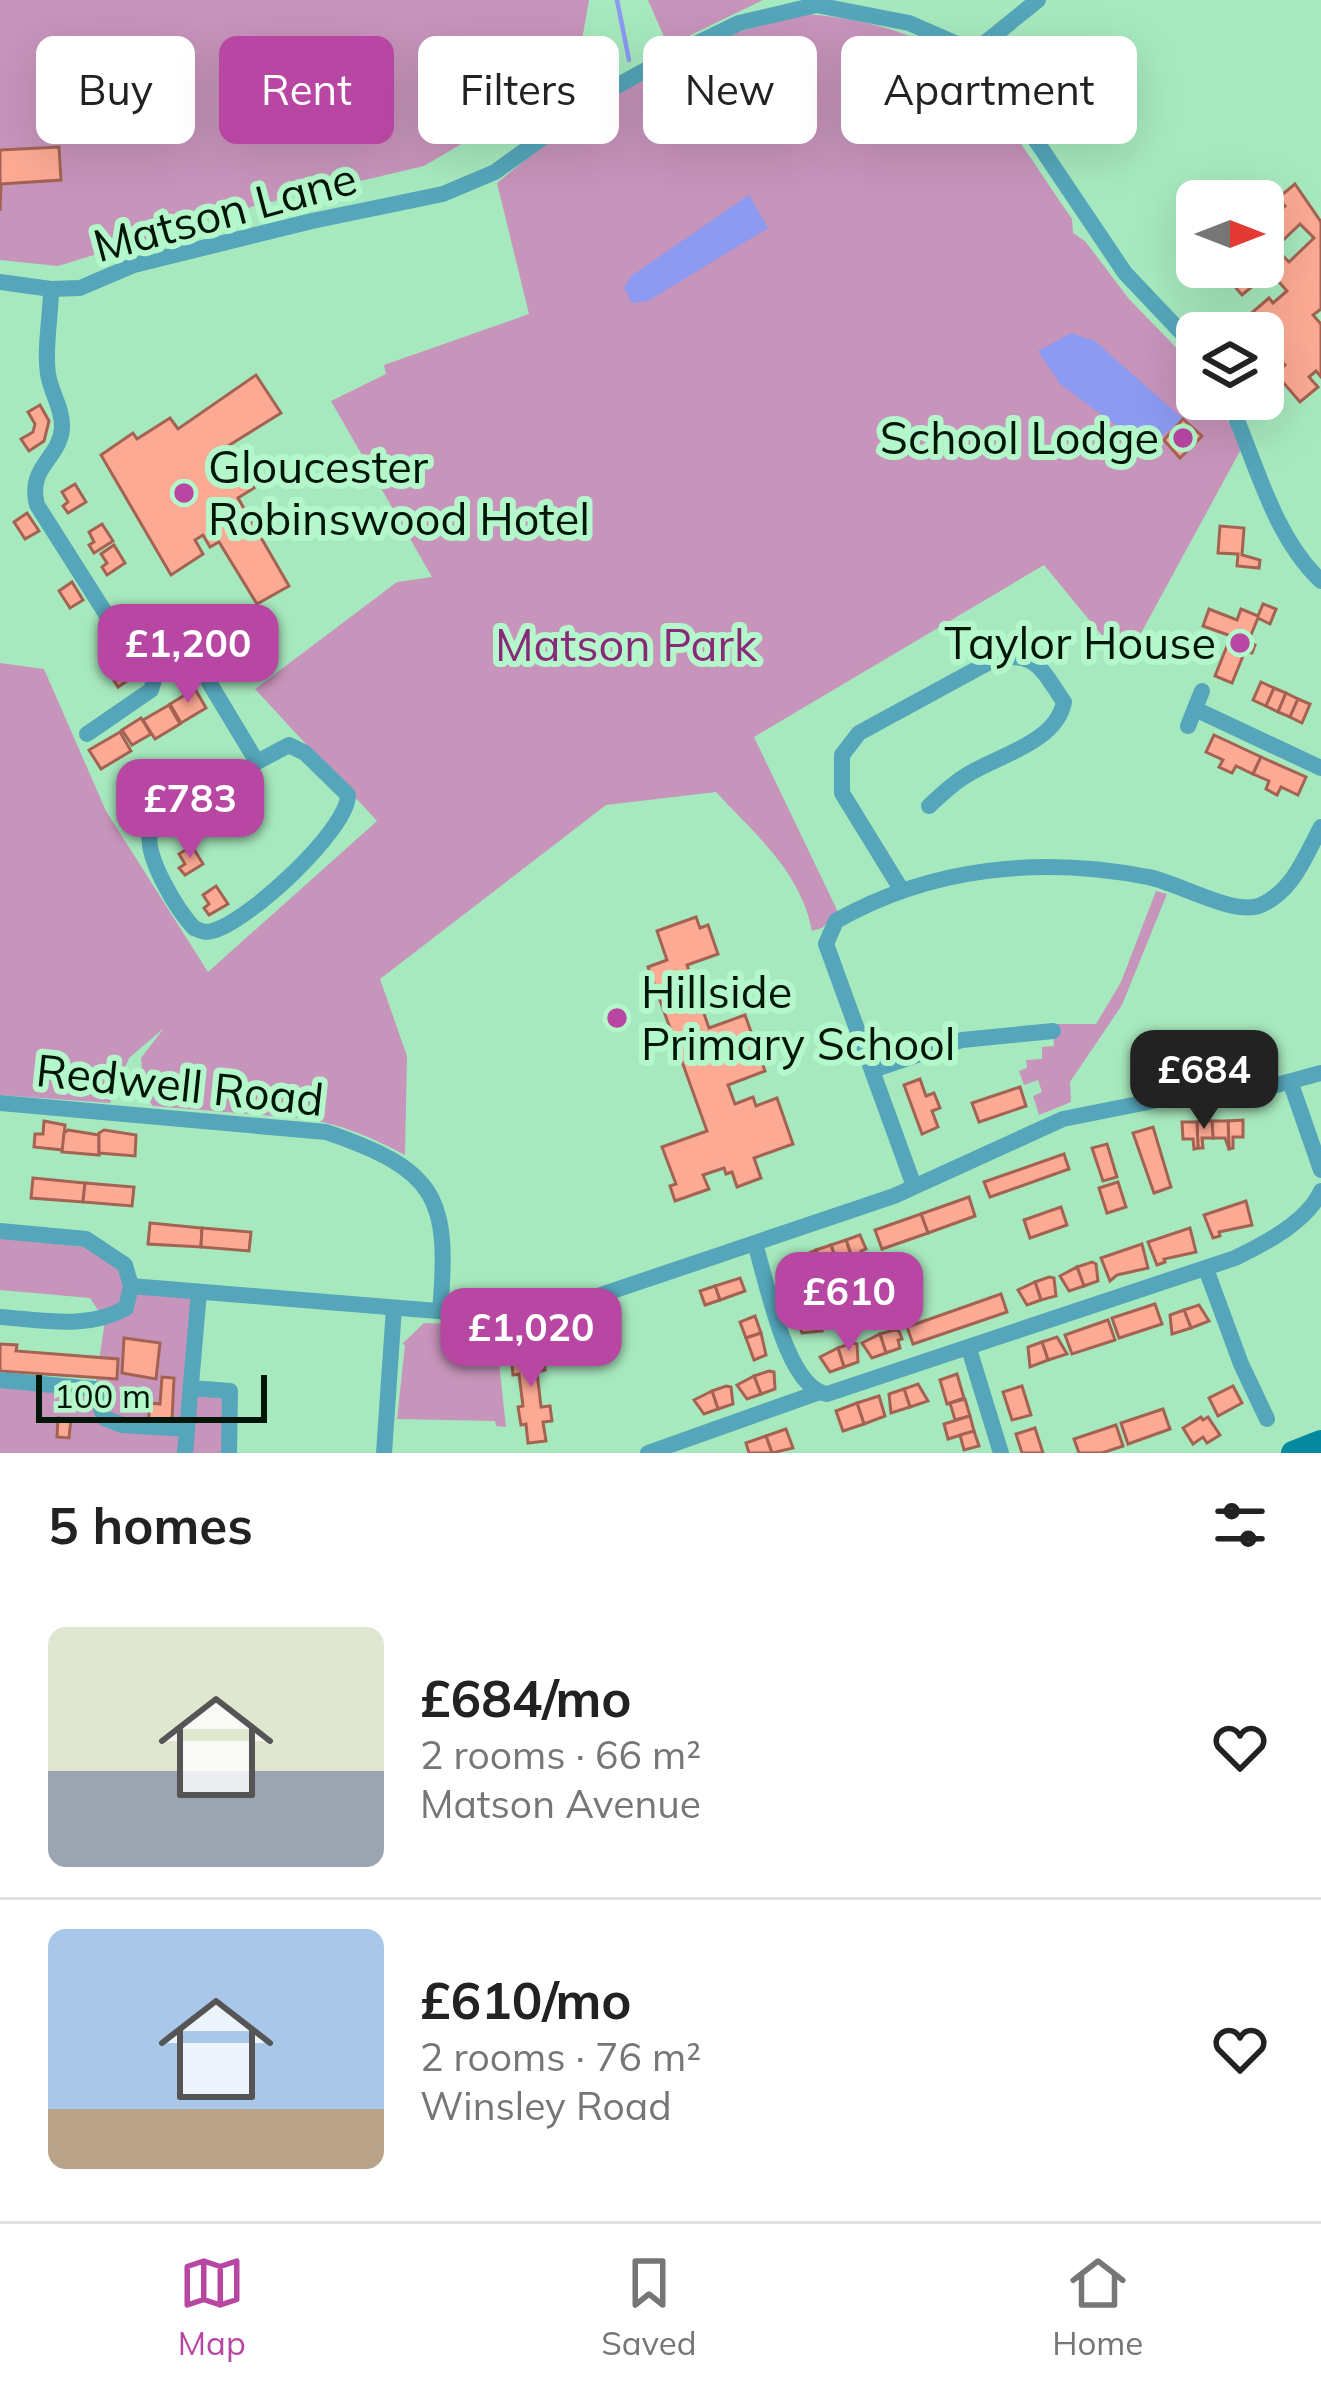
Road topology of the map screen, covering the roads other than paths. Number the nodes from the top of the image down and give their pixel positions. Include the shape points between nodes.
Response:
1 (1038, 0) edge
2 (941, 36) edge
3 (993, 36) edge
4 (1038, 144) edge
5 (0, 282) edge
6 (51, 289) junction
7 (1176, 327) edge
8 (1237, 420) edge
9 (1321, 581) edge
10 (159, 664) junction
11 (1202, 691) dead end
12 (87, 734) dead end
13 (257, 762) junction
14 (1321, 768) edge
15 (929, 806) dead end
16 (1321, 826) edge
17 (901, 889) junction
18 (1052, 1031) dead end
19 (873, 1070) junction
20 (1321, 1073) edge
21 (1291, 1084) junction
22 (0, 1103) edge
23 (1321, 1170) edge
24 (914, 1186) junction
25 (1321, 1191) edge
26 (0, 1232) edge
27 (755, 1244) junction
28 (1206, 1269) junction
29 (131, 1286) junction
30 (199, 1292) junction
31 (394, 1308) junction
32 (440, 1311) junction
33 (0, 1317) edge
34 (969, 1349) junction
35 (0, 1380) edge
36 (191, 1388) junction
37 (817, 1393) junction
38 (1267, 1419) dead end
39 (187, 1430) junction
40 (1321, 1442) edge
41 (185, 1453) edge
42 (229, 1453) edge
43 (384, 1453) edge
44 (648, 1453) edge
45 (1001, 1453) edge
46 (1293, 1453) edge

1 - 3 street
2 - 6 street, Matson Lane via 816,5 752,19 606,92 495,172 457,189
4 - 7 street, Matson Lane via 1125,273
5 - 6 street, Matson Lane
6 - 10 street via 47,363 62,435 36,475 37,505 132,655
8 - 9 street via 1280,522
10 - 12 street via 151,690
10 - 13 street via 190,660 201,669
11 - 14 street via 1192,717
13 - 13 street via 150,833 153,862 185,918 203,931 295,876 349,802 298,748
15 - 17 street via 1062,716 1064,702 1036,662 995,659 859,733 842,755 842,793
16 - 17 street via 1289,886 1258,907 1144,876 1070,868 976,871
17 - 19 street via 836,921 826,944
18 - 19 street via 962,1040
19 - 24 street
20 - 21 street
21 - 23 street
21 - 24 street via 1090,1111
22 - 32 street, Redwell Road via 326,1132 366,1145 431,1193 443,1225
24 - 27 street
25 - 28 street via 1292,1224
26 - 29 street via 86,1239 125,1265
27 - 32 street via 565,1307
27 - 37 street via 793,1365
28 - 34 street
28 - 38 street
29 - 30 street
29 - 33 street via 126,1308 105,1320
30 - 31 street
30 - 36 street
31 - 32 street
31 - 43 street
34 - 37 street
34 - 45 street
35 - 39 street via 95,1389 104,1418
36 - 39 street
36 - 42 street via 230,1391
37 - 44 street
39 - 41 street
40 - 46 main road

